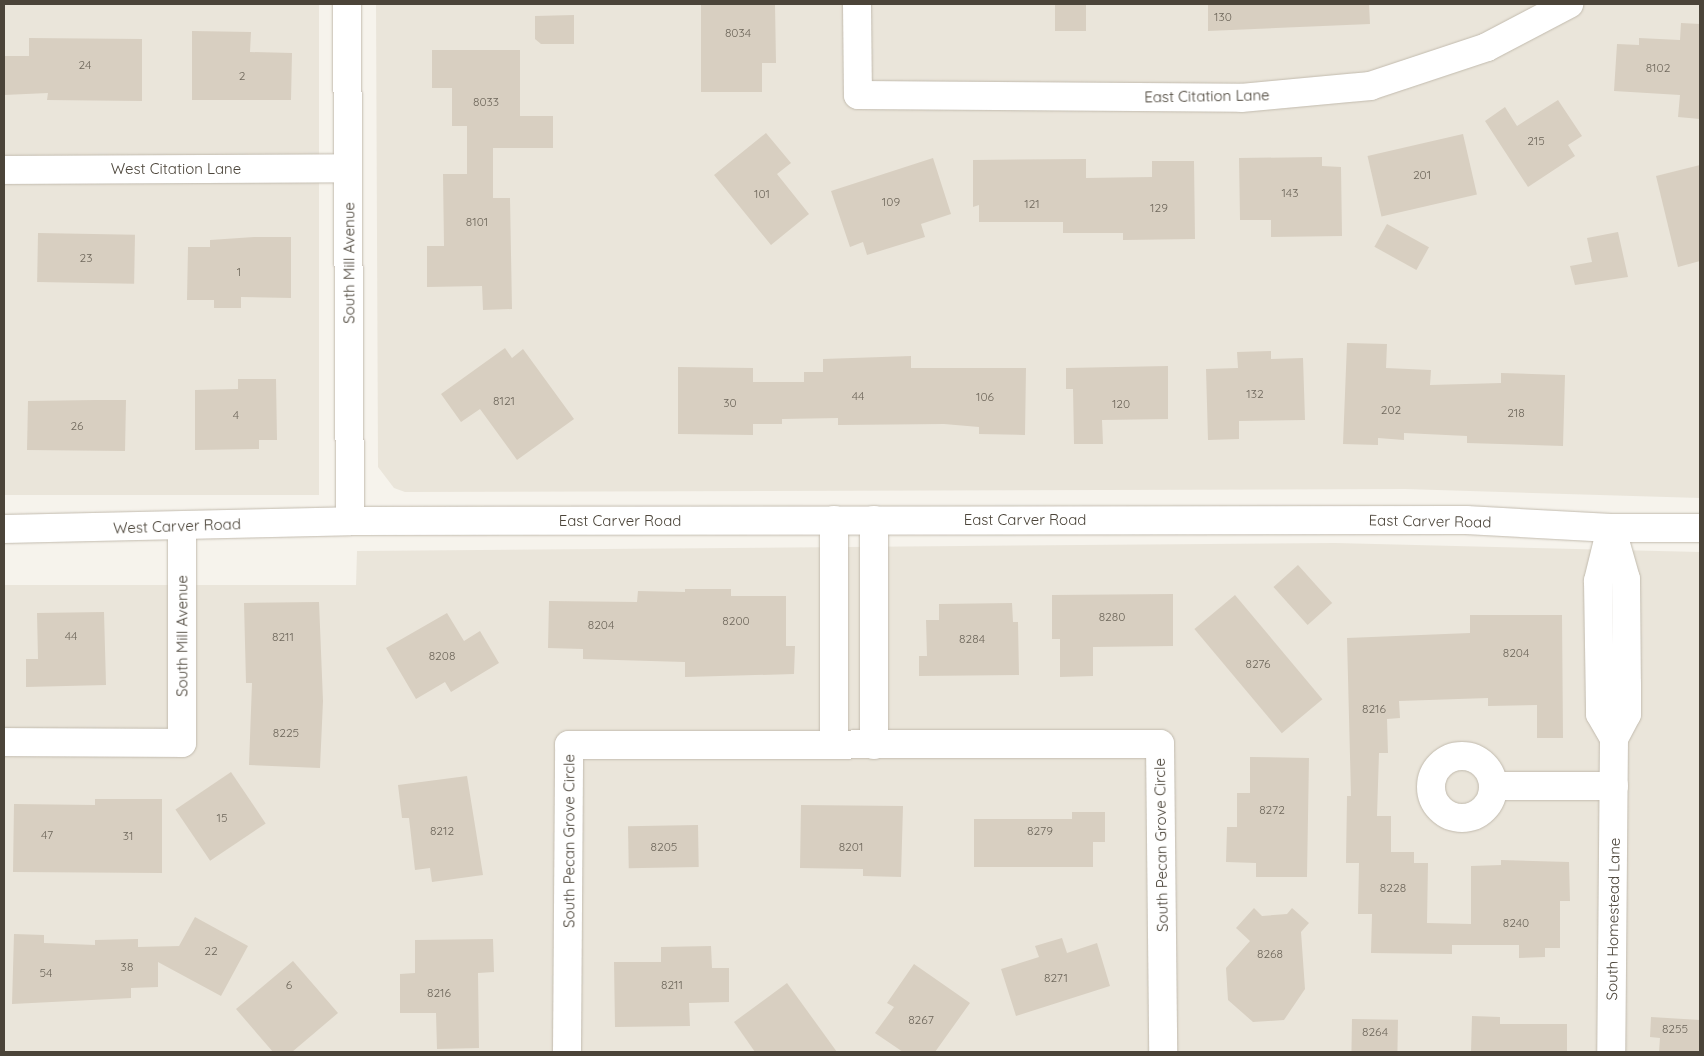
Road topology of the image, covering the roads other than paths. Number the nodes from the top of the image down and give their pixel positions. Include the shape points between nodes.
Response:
1 (347, 4) edge
2 (857, 4) edge
3 (1569, 4) edge
4 (348, 168) junction
5 (4, 170) edge
6 (834, 520) junction
7 (874, 520) junction
8 (350, 522) junction
9 (4, 528) edge
10 (182, 528) junction
11 (1611, 528) junction
12 (1700, 528) edge
13 (834, 630) junction
14 (874, 630) junction
15 (4, 742) edge
16 (834, 745) junction
17 (874, 745) junction
18 (1494, 786) dead end
19 (1614, 786) junction
20 (567, 1052) edge
21 (1163, 1052) edge
22 (1611, 1052) edge

1 - 4 street, South Mill Avenue
2 - 3 street, East Citation Lane via 858,94 1240,98 1370,86 1487,47
4 - 5 street, West Citation Lane
4 - 8 street, South Mill Avenue
6 - 7 street, East Carver Road
6 - 8 street, East Carver Road
6 - 13 street
7 - 11 street, East Carver Road via 1466,520
7 - 14 street
8 - 10 street, West Carver Road
9 - 10 street, West Carver Road
10 - 15 street, South Mill Avenue via 182,743
11 - 12 street, East Carver Road
11 - 19 street, South Homestead Lane via 1598,581 1600,714 1614,738
13 - 14 street
13 - 16 street
14 - 17 street
16 - 17 street, South Pecan Grove Circle
16 - 20 street, South Pecan Grove Circle via 569,745
17 - 21 street, South Pecan Grove Circle via 1160,744
18 - 19 street
19 - 22 street, South Homestead Lane

